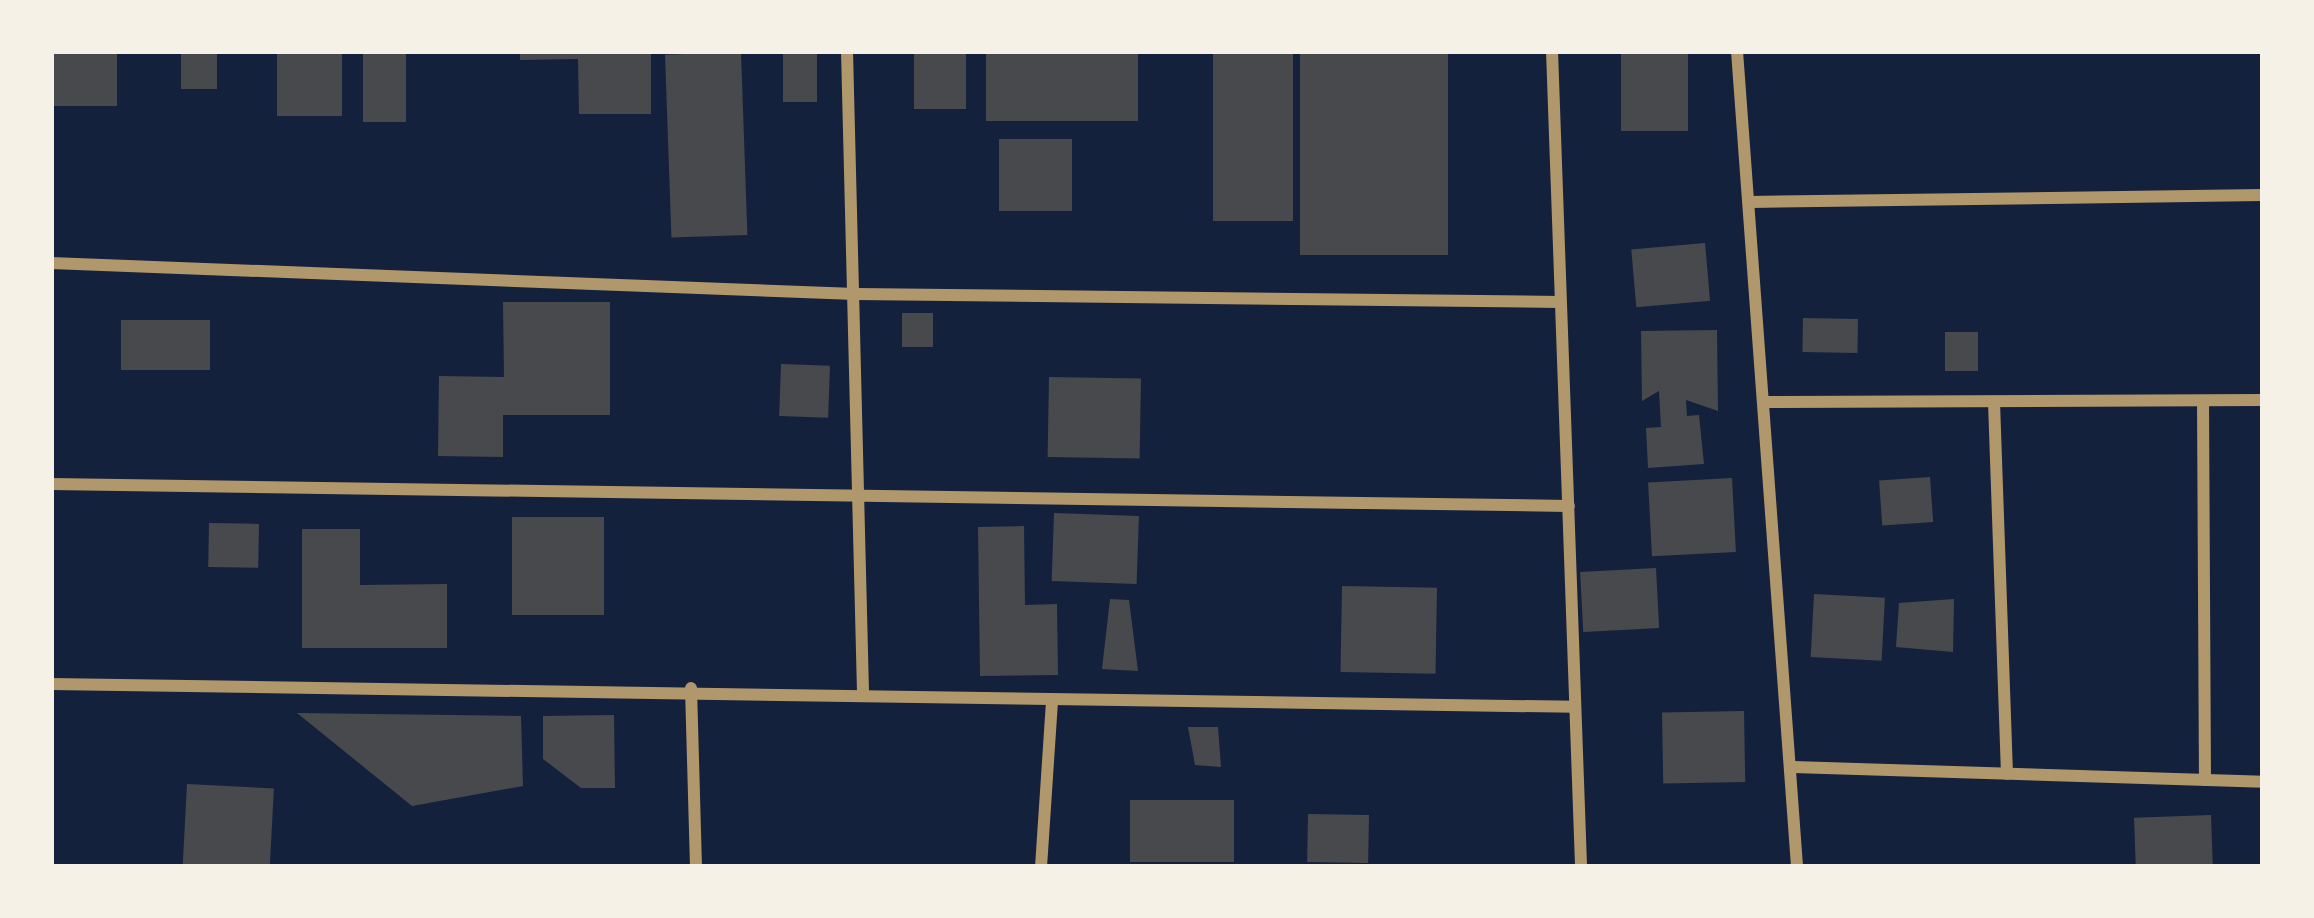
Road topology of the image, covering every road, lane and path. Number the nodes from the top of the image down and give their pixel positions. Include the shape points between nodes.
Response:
1 (847, 51) edge
2 (1552, 51) edge
3 (1737, 51) edge
4 (2263, 195) edge
5 (1750, 202) junction
6 (51, 263) edge
7 (855, 294) junction
8 (1560, 302) junction
9 (2263, 400) edge
10 (2204, 401) junction
11 (1994, 402) junction
12 (1763, 403) junction
13 (51, 484) edge
14 (866, 496) junction
15 (1569, 506) junction
16 (51, 683) edge
17 (691, 688) junction
18 (863, 690) junction
19 (1052, 703) junction
20 (1575, 706) junction
21 (1793, 767) junction
22 (2007, 774) junction
23 (2205, 780) junction
24 (2263, 782) edge
25 (695, 867) edge
26 (1041, 867) edge
27 (1581, 867) edge
28 (1797, 867) edge

1 - 7 street
2 - 8 street
3 - 5 street
4 - 5 street
5 - 12 street
6 - 7 street
7 - 8 street
7 - 14 street
8 - 15 street
9 - 10 street
10 - 11 street
10 - 23 street
11 - 12 street
11 - 22 street
12 - 21 street
13 - 14 street
14 - 15 street
14 - 18 street
15 - 20 street
16 - 17 street
17 - 18 street
17 - 25 street
18 - 19 street
19 - 20 street
19 - 26 street
20 - 27 street
21 - 22 street
21 - 28 street
22 - 23 street
23 - 24 street

